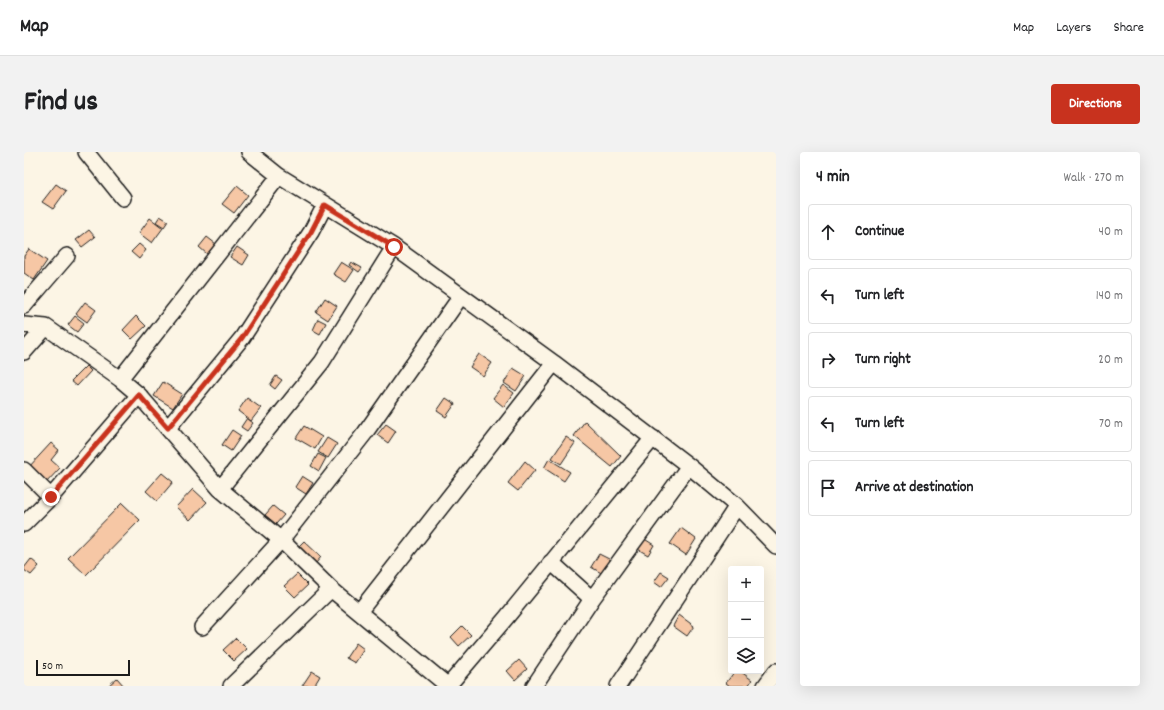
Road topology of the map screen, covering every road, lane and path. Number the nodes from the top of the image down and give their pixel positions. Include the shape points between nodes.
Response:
1 (86, 152) edge
2 (249, 152) edge
3 (279, 176) junction
4 (124, 198) dead end
5 (325, 205) junction
6 (394, 247) junction
7 (67, 256) dead end
8 (460, 296) junction
9 (24, 306) edge
10 (24, 325) edge
11 (46, 327) junction
12 (24, 352) edge
13 (554, 363) junction
14 (120, 378) junction
15 (139, 395) junction
16 (168, 428) junction
17 (653, 438) junction
18 (690, 466) junction
19 (24, 470) edge
20 (220, 489) junction
21 (51, 497) junction
22 (737, 506) junction
23 (24, 524) edge
24 (281, 540) junction
25 (776, 546) edge
26 (551, 562) junction
27 (331, 589) junction
28 (592, 599) junction
29 (359, 612) junction
30 (202, 627) dead end
31 (776, 671) edge
32 (231, 686) edge
33 (448, 686) edge
34 (534, 686) edge
35 (618, 686) edge
36 (765, 686) edge

1 - 4 street
2 - 3 street
3 - 5 street
3 - 14 street
5 - 6 street
5 - 16 street via 311,232 242,338
6 - 8 street
6 - 20 street via 322,362
7 - 9 street
8 - 13 street
8 - 24 street via 365,433
10 - 11 street
11 - 12 street
11 - 14 street
13 - 17 street
13 - 29 street
14 - 15 street
15 - 16 street
15 - 21 street
16 - 20 street
17 - 18 street
17 - 26 street
18 - 22 street
18 - 28 street
19 - 21 street
20 - 24 street
21 - 23 street
22 - 25 street
22 - 35 street
24 - 27 street
24 - 30 street
26 - 28 street
26 - 33 street
27 - 29 street
27 - 32 street
28 - 34 street
29 - 33 street
31 - 36 street

